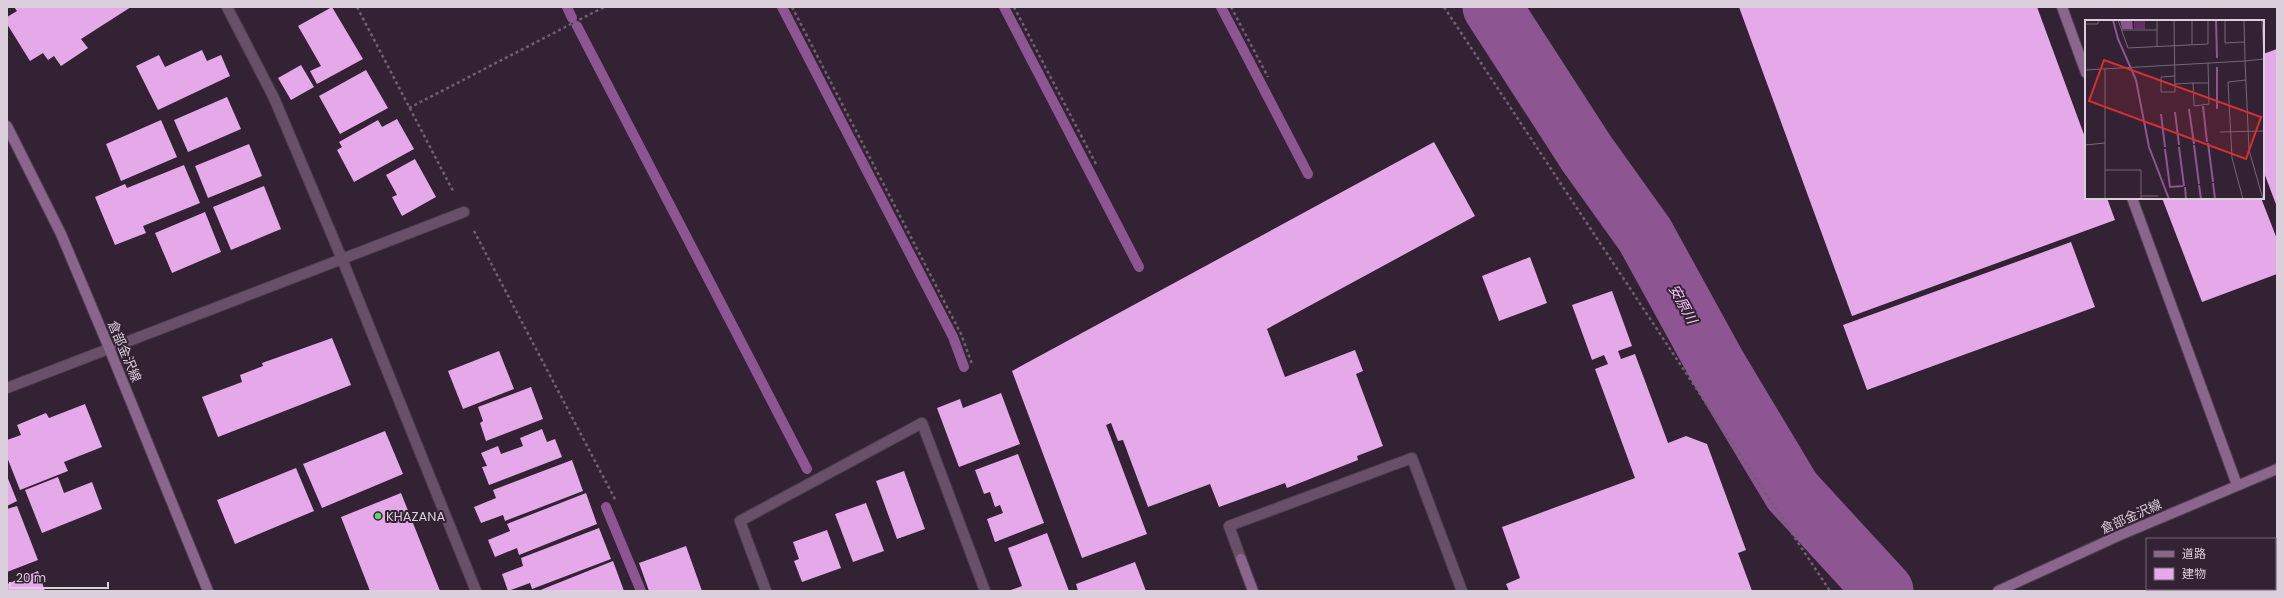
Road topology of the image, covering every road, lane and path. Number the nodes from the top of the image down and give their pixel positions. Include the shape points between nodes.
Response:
1 (227, 7) edge
2 (357, 7) edge
3 (604, 7) edge
4 (792, 7) edge
5 (1014, 7) edge
6 (1231, 7) edge
7 (1444, 7) edge
8 (2062, 7) edge
9 (2085, 70) edge
10 (1268, 77) dead end
11 (409, 108) junction
12 (7, 126) edge
13 (1097, 166) dead end
14 (2132, 199) edge
15 (464, 212) junction
16 (342, 259) junction
17 (110, 348) junction
18 (972, 364) dead end
19 (7, 388) edge
20 (2277, 469) edge
21 (2237, 485) junction
22 (616, 501) dead end
23 (1241, 559) joint
24 (208, 591) edge
25 (476, 591) edge
26 (766, 591) edge
27 (985, 591) edge
28 (1254, 591) edge
29 (1462, 591) edge
30 (1830, 591) edge
31 (1998, 591) edge

1 - 16 street via 274,98
2 - 11 path
3 - 11 path
4 - 18 path via 961,334
5 - 13 path
6 - 10 path
7 - 30 path
8 - 9 main road
11 - 15 path
12 - 17 main road, 倉部金沢線 via 61,234
14 - 21 main road
15 - 16 street
15 - 22 path
16 - 17 street
16 - 25 street
17 - 19 street
17 - 24 main road, 倉部金沢線
20 - 21 main road, 倉部金沢線
21 - 31 main road, 倉部金沢線
23 - 28 main road
23 - 29 street via 1229,526 1412,458
26 - 27 street via 740,521 922,423

